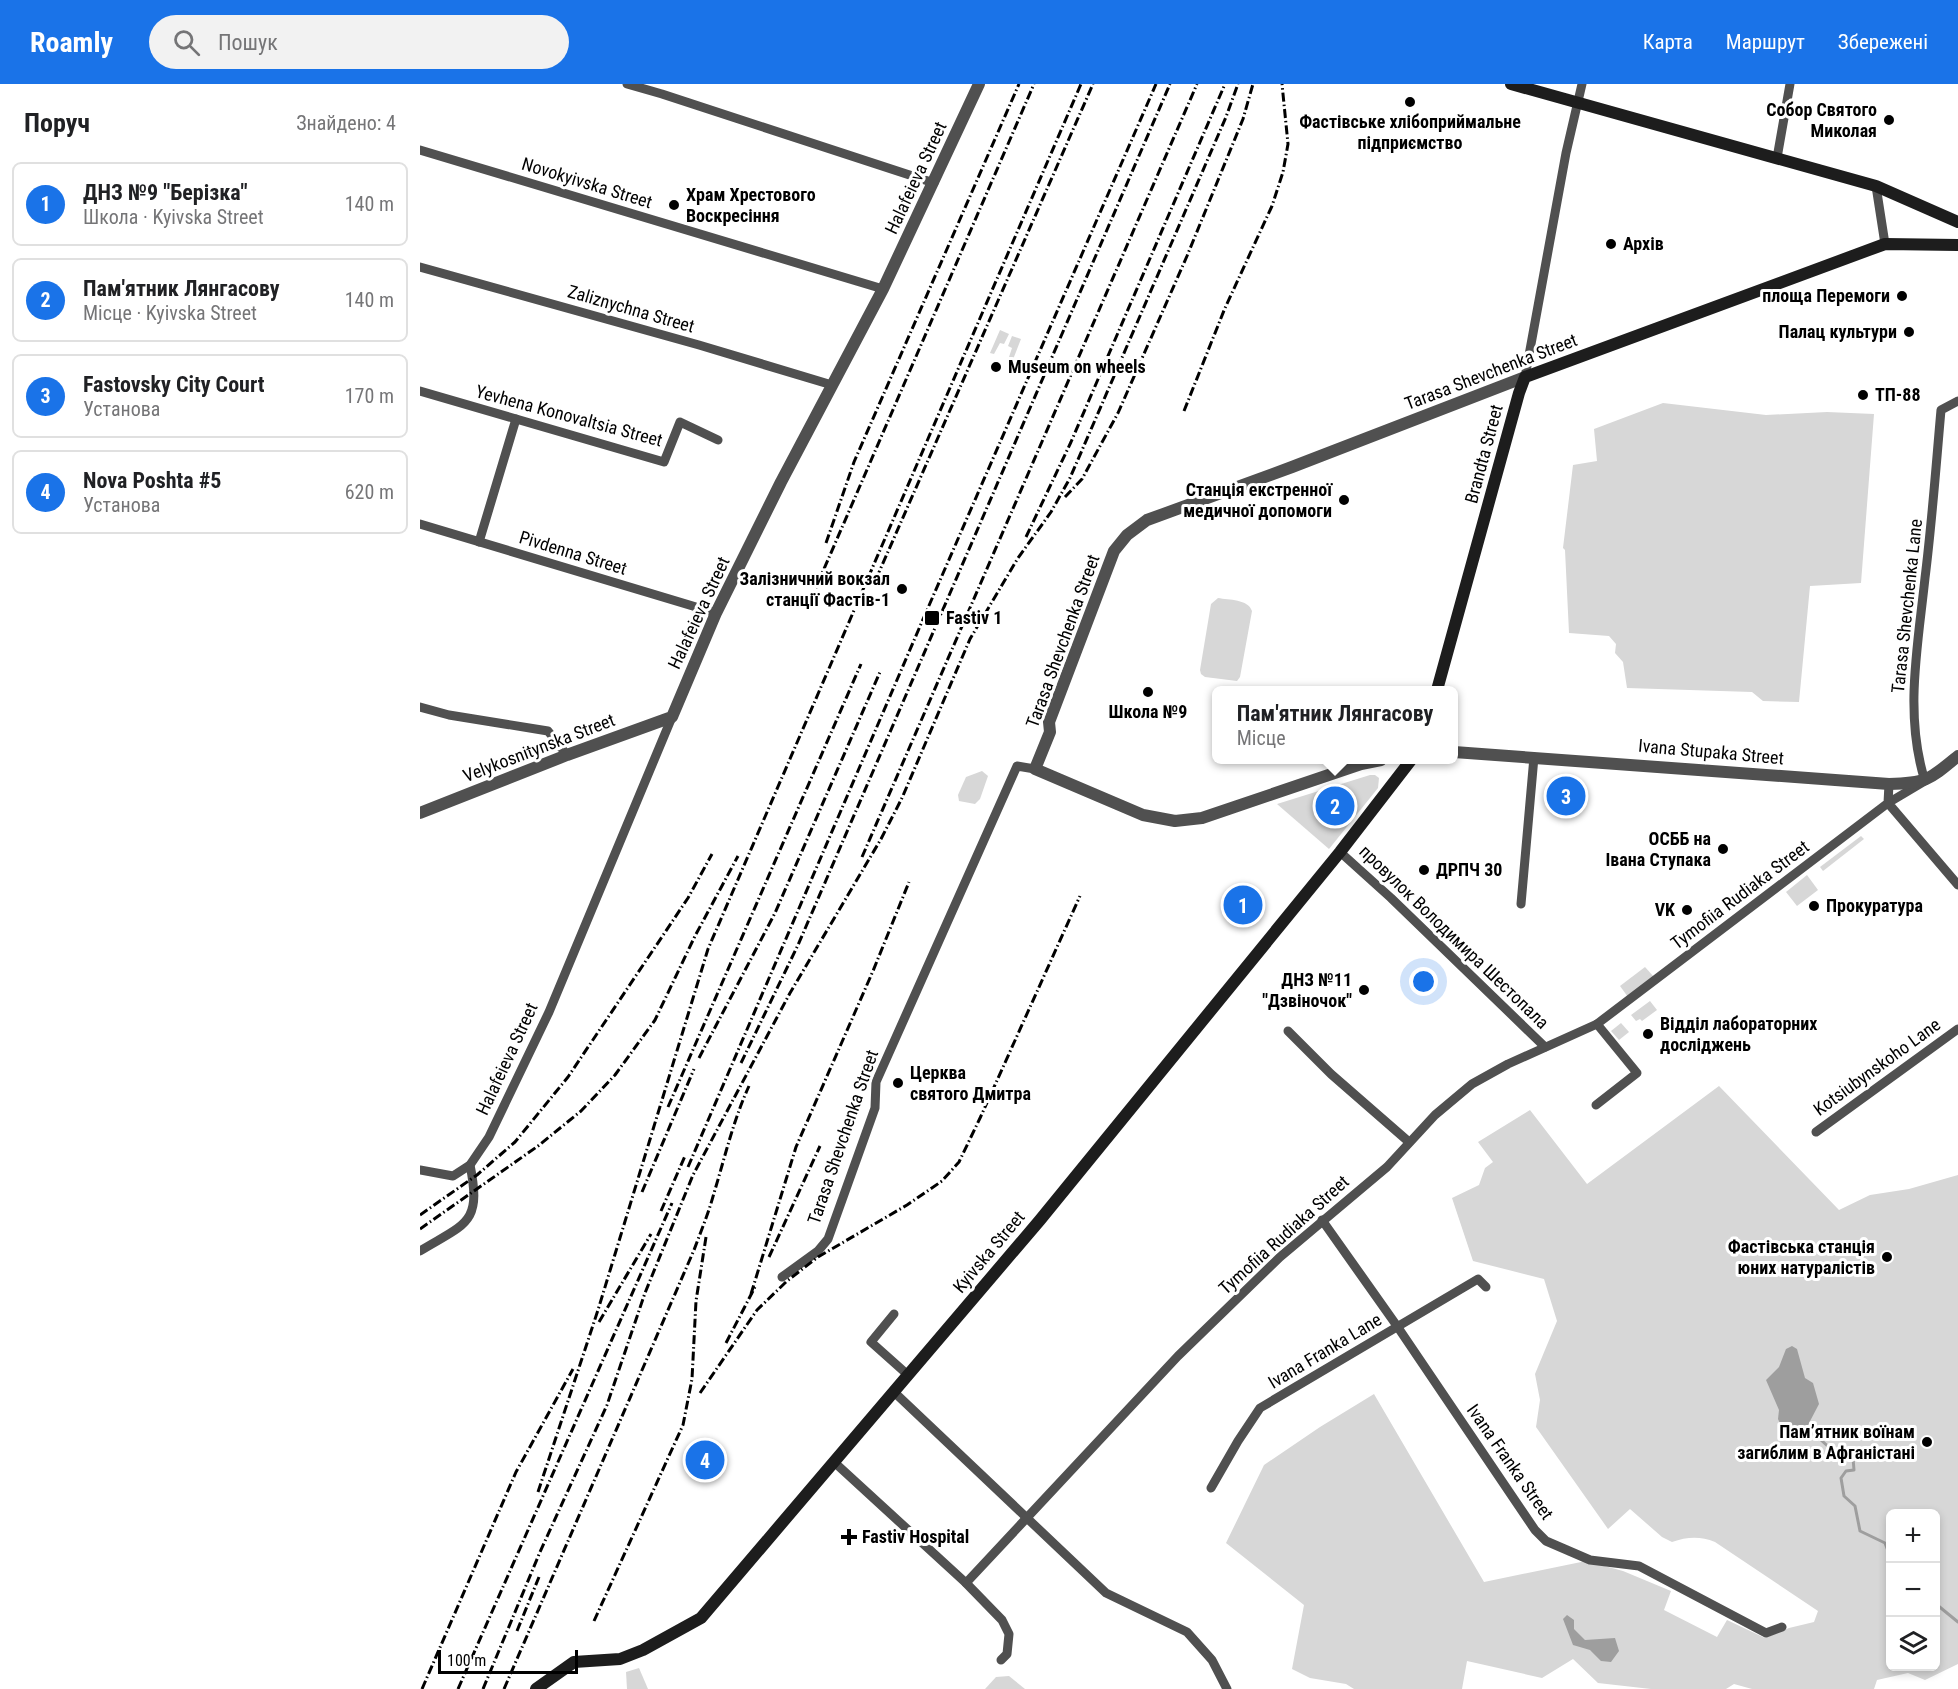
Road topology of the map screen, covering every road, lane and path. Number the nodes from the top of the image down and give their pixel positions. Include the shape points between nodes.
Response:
1 (627, 84) edge
2 (979, 84) edge
3 (1511, 84) edge
4 (1582, 84) edge
5 (1790, 84) edge
6 (1576, 102) junction
7 (420, 150) edge
8 (1777, 158) junction
9 (934, 183) junction
10 (1876, 186) junction
11 (1958, 222) edge
12 (1885, 244) junction
13 (1958, 245) edge
14 (420, 267) edge
15 (883, 289) junction
16 (1526, 377) junction
17 (832, 385) junction
18 (420, 391) edge
19 (1958, 401) edge
20 (516, 419) junction
21 (718, 440) dead end
22 (420, 524) edge
23 (480, 542) junction
24 (716, 613) junction
25 (1438, 686) edge
26 (420, 707) edge
27 (672, 717) junction
28 (1458, 752) edge
29 (567, 755) junction
30 (1958, 756) edge
31 (1534, 757) junction
32 (1361, 764) edge
33 (1408, 764) edge
34 (1035, 769) junction
35 (1925, 781) junction
36 (1889, 784) junction
37 (1888, 803) junction
38 (420, 813) edge
39 (1340, 852) junction
40 (1958, 885) edge
41 (1521, 904) dead end
42 (1597, 1024) junction
43 (1958, 1029) edge
44 (1288, 1031) dead end
45 (1545, 1047) junction
46 (1596, 1105) dead end
47 (1816, 1132) dead end
48 (1408, 1142) junction
49 (471, 1165) junction
50 (420, 1170) edge
51 (1322, 1220) junction
52 (420, 1251) edge
53 (782, 1277) dead end
54 (1486, 1287) dead end
55 (894, 1314) dead end
56 (1397, 1326) junction
57 (909, 1375) junction
58 (894, 1392) junction
59 (834, 1462) junction
60 (1211, 1488) dead end
61 (1028, 1518) junction
62 (966, 1583) junction
63 (1782, 1627) dead end
64 (1001, 1660) dead end
65 (536, 1689) edge
66 (1227, 1689) edge

1 - 9 street
2 - 9 street, Halafeieva Street
3 - 6 main road
4 - 6 street, Brandta Street
5 - 8 street
6 - 8 main road
6 - 16 street, Brandta Street
7 - 15 street, Novokyivska Street
8 - 10 main road
9 - 15 street, Halafeieva Street
10 - 11 main road
10 - 12 street
12 - 13 main road
12 - 16 main road, Tarasa Shevchenka Street
14 - 17 street, Zaliznychna Street
15 - 17 street, Halafeieva Street
16 - 25 main road, Brandta Street
16 - 34 street, Tarasa Shevchenka Street via 1147,520 1114,551
17 - 24 street, Halafeieva Street
18 - 20 street, Yevhena Konovaltsia Street
19 - 35 street, Tarasa Shevchenka Lane via 1941,410 1915,667 1914,730
20 - 21 street, Yevhena Konovaltsia Street via 664,462 680,422
20 - 23 street
22 - 23 street, Pivdenna Street
23 - 24 street, Pivdenna Street
24 - 27 street, Halafeieva Street
26 - 29 street via 548,731
27 - 29 street, Velykosnitynska Street
27 - 49 street, Halafeieva Street via 549,1012 489,1137
28 - 31 street, Ivana Stupaka Street
29 - 38 street, Velykosnitynska Street
30 - 35 street
31 - 36 street, Ivana Stupaka Street
31 - 41 street
32 - 34 street via 1202,818 1175,821 1143,815
33 - 39 main road, Kyivska Street
34 - 53 street, Tarasa Shevchenka Street via 1017,766 876,1082 875,1108 828,1239
35 - 36 street, Ivana Stupaka Street
35 - 37 street
36 - 37 street
37 - 40 street
37 - 42 street, Tymofiia Rudiaka Street
39 - 45 street, провулок Володимира Шестопала
39 - 57 main road, Kyivska Street
42 - 45 street, Tymofiia Rudiaka Street
42 - 46 street via 1637,1073
43 - 47 street, Kotsiubynskoho Lane
44 - 48 street
45 - 48 street, Tymofiia Rudiaka Street via 1472,1084
48 - 51 street, Tymofiia Rudiaka Street via 1387,1167
49 - 50 street via 453,1176
49 - 52 street via 476,1190 467,1222
51 - 56 street, Ivana Franka Street
51 - 61 street, Tymofiia Rudiaka Street via 1178,1356
54 - 56 street, Ivana Franka Lane via 1478,1279
55 - 57 street via 871,1342
56 - 60 street, Ivana Franka Lane via 1260,1408
56 - 63 street, Ivana Franka Street via 1546,1541 1590,1560 1640,1566 1766,1633
57 - 58 main road, Kyivska Street
58 - 59 main road, Kyivska Street
58 - 61 street
59 - 62 street
59 - 65 main road, Kyivska Street via 701,1618 620,1659 574,1662
61 - 62 street, Tymofiia Rudiaka Street
61 - 66 street via 1106,1593 1187,1632 1212,1660
62 - 64 street via 1002,1620 1009,1634 1007,1654

